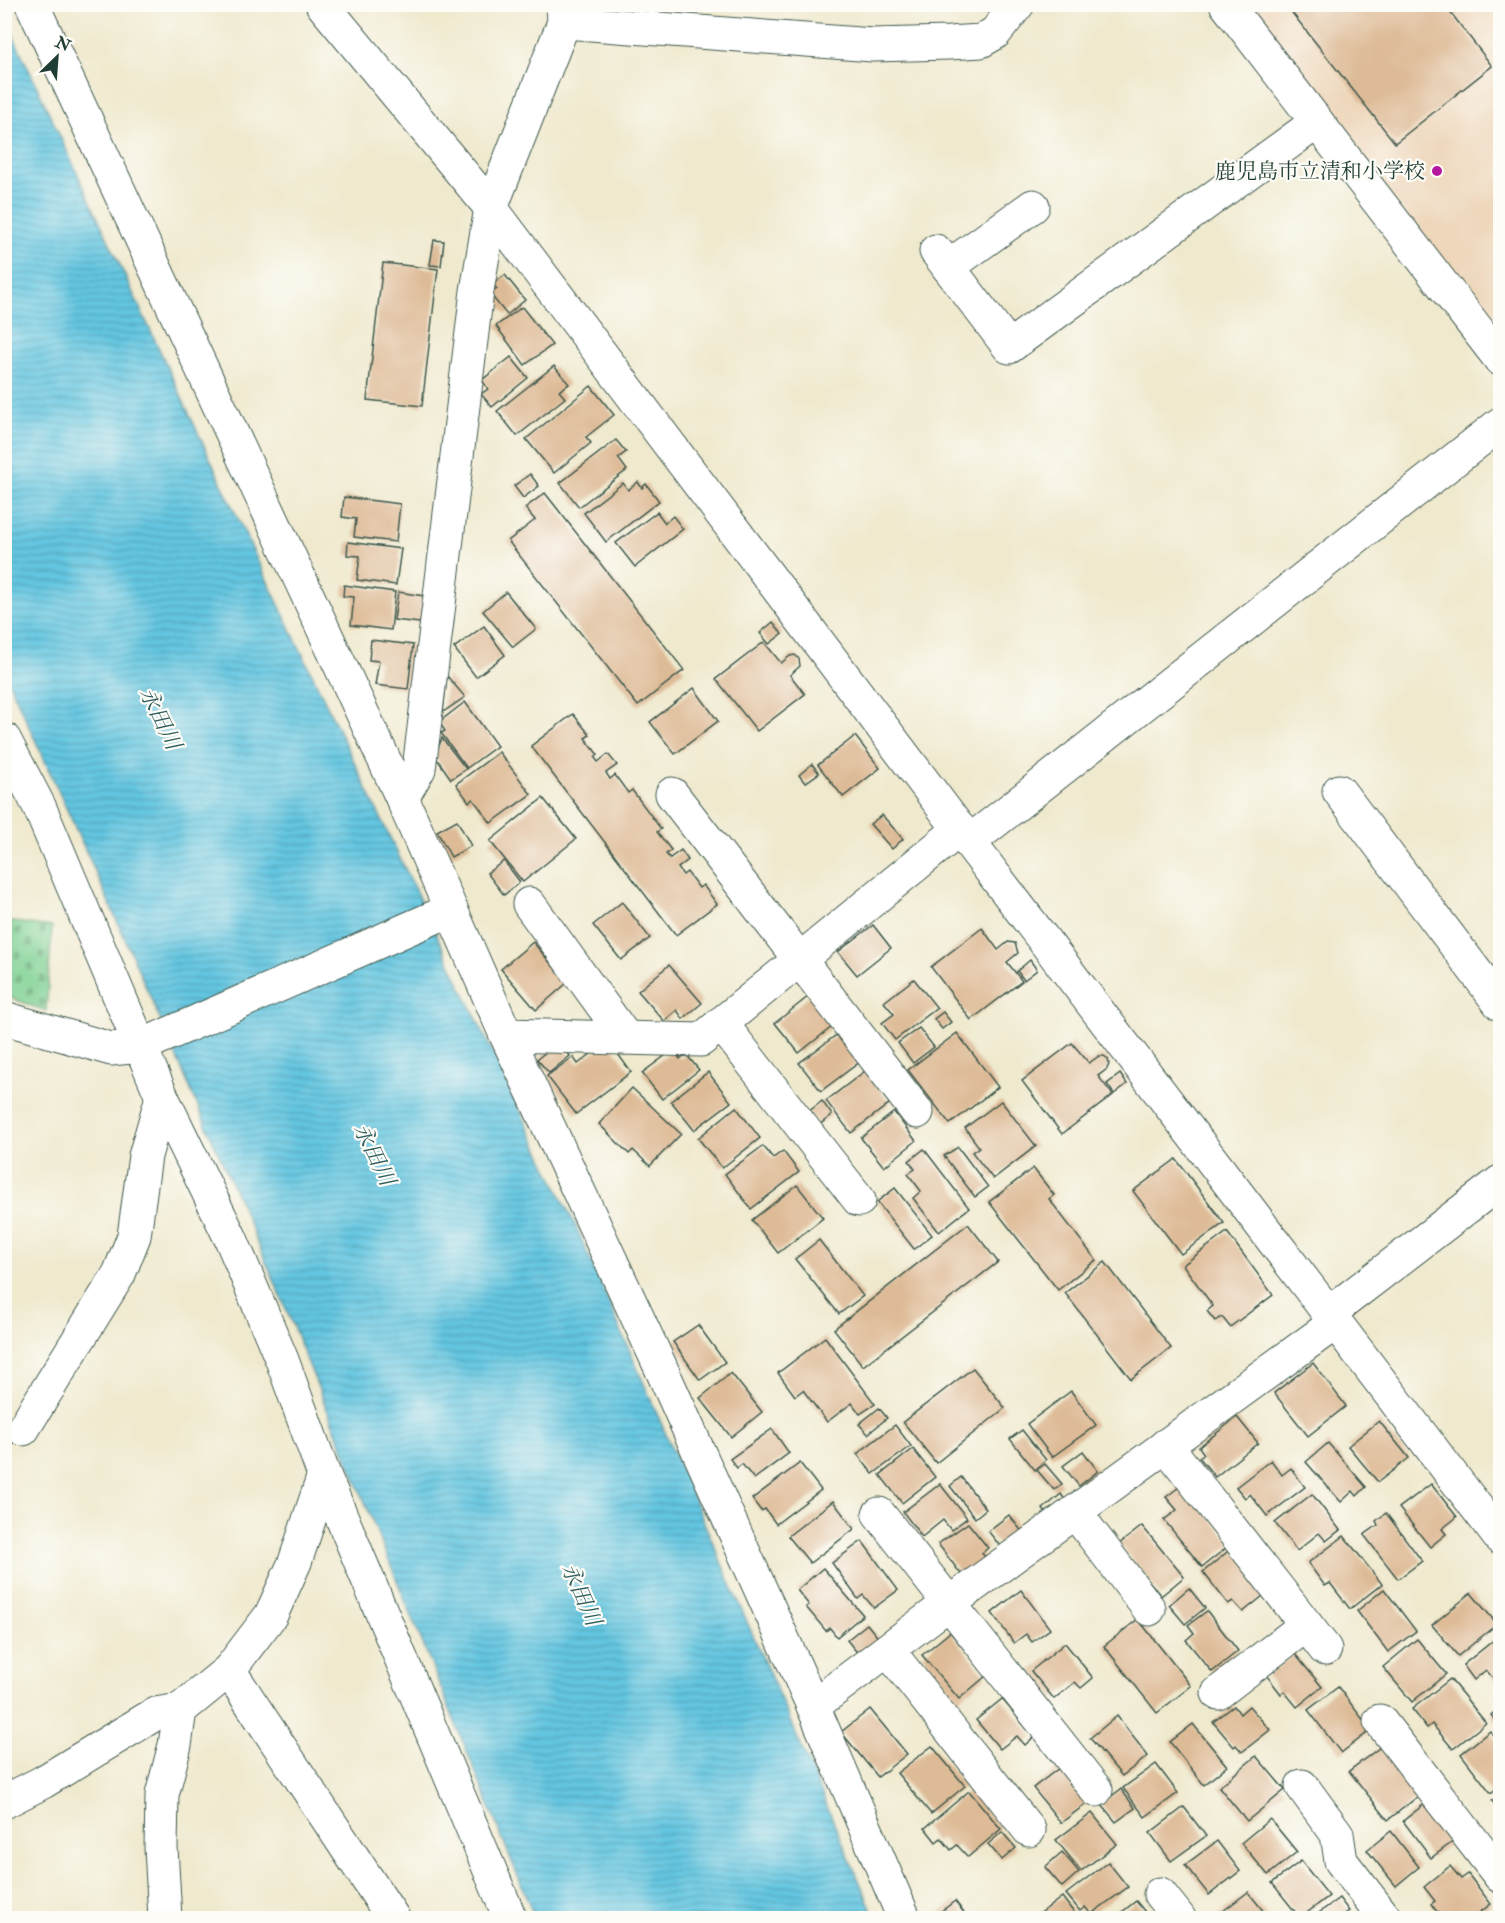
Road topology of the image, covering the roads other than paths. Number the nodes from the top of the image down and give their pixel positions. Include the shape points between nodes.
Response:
1 (32, 4) edge
2 (322, 4) edge
3 (1018, 4) edge
4 (1226, 4) edge
5 (564, 13) edge
6 (1317, 122) junction
7 (1033, 206) dead end
8 (491, 208) junction
9 (1500, 358) edge
10 (1500, 424) edge
11 (4, 739) edge
12 (1340, 791) dead end
13 (672, 794) dead end
14 (402, 798) junction
15 (964, 836) junction
16 (529, 904) dead end
17 (447, 912) junction
18 (800, 960) junction
19 (1500, 1004) edge
20 (4, 1018) edge
21 (721, 1023) junction
22 (506, 1035) junction
23 (626, 1038) junction
24 (146, 1044) junction
25 (162, 1097) junction
26 (917, 1112) dead end
27 (1500, 1182) edge
28 (859, 1200) dead end
29 (1331, 1318) junction
30 (23, 1429) dead end
31 (1166, 1445) junction
32 (324, 1475) junction
33 (1075, 1512) junction
34 (879, 1514) dead end
35 (1500, 1538) edge
36 (948, 1604) junction
37 (1149, 1609) dead end
38 (888, 1650) junction
39 (229, 1670) junction
40 (1218, 1693) dead end
41 (813, 1707) junction
42 (180, 1710) junction
43 (1380, 1721) dead end
44 (1302, 1786) dead end
45 (1096, 1791) dead end
46 (4, 1802) edge
47 (1029, 1830) dead end
48 (1500, 1876) edge
49 (165, 1918) edge
50 (393, 1918) edge
51 (510, 1918) edge
52 (904, 1918) edge
53 (1385, 1918) edge

1 - 14 street
2 - 8 street
3 - 5 street via 995,33 981,41 949,44 873,45
4 - 6 street
5 - 8 street
6 - 7 street via 1009,347 942,259
6 - 9 street
8 - 14 street via 477,291 419,769
8 - 15 street
10 - 15 street
11 - 24 street via 39,806
12 - 19 street
13 - 18 street
14 - 17 street
15 - 18 street
15 - 29 street
16 - 23 street
17 - 22 street
17 - 24 street
18 - 21 street
18 - 26 street
20 - 24 street via 111,1049
21 - 23 street via 701,1040
21 - 28 street
22 - 23 street
22 - 41 street via 666,1378
24 - 25 street
25 - 30 street via 145,1156 134,1236 119,1274
25 - 32 street via 231,1239 282,1360
27 - 29 street
29 - 31 street
29 - 35 street
31 - 33 street
31 - 40 street via 1315,1637
32 - 39 street via 295,1562 272,1615
32 - 51 street
33 - 36 street
33 - 37 street
34 - 36 street
36 - 38 street
36 - 45 street
38 - 41 street
38 - 47 street
39 - 42 street
39 - 50 street
41 - 52 street
42 - 46 street via 155,1714
42 - 49 street via 176,1745 162,1795
43 - 48 street
44 - 53 street via 1337,1834 1341,1861

